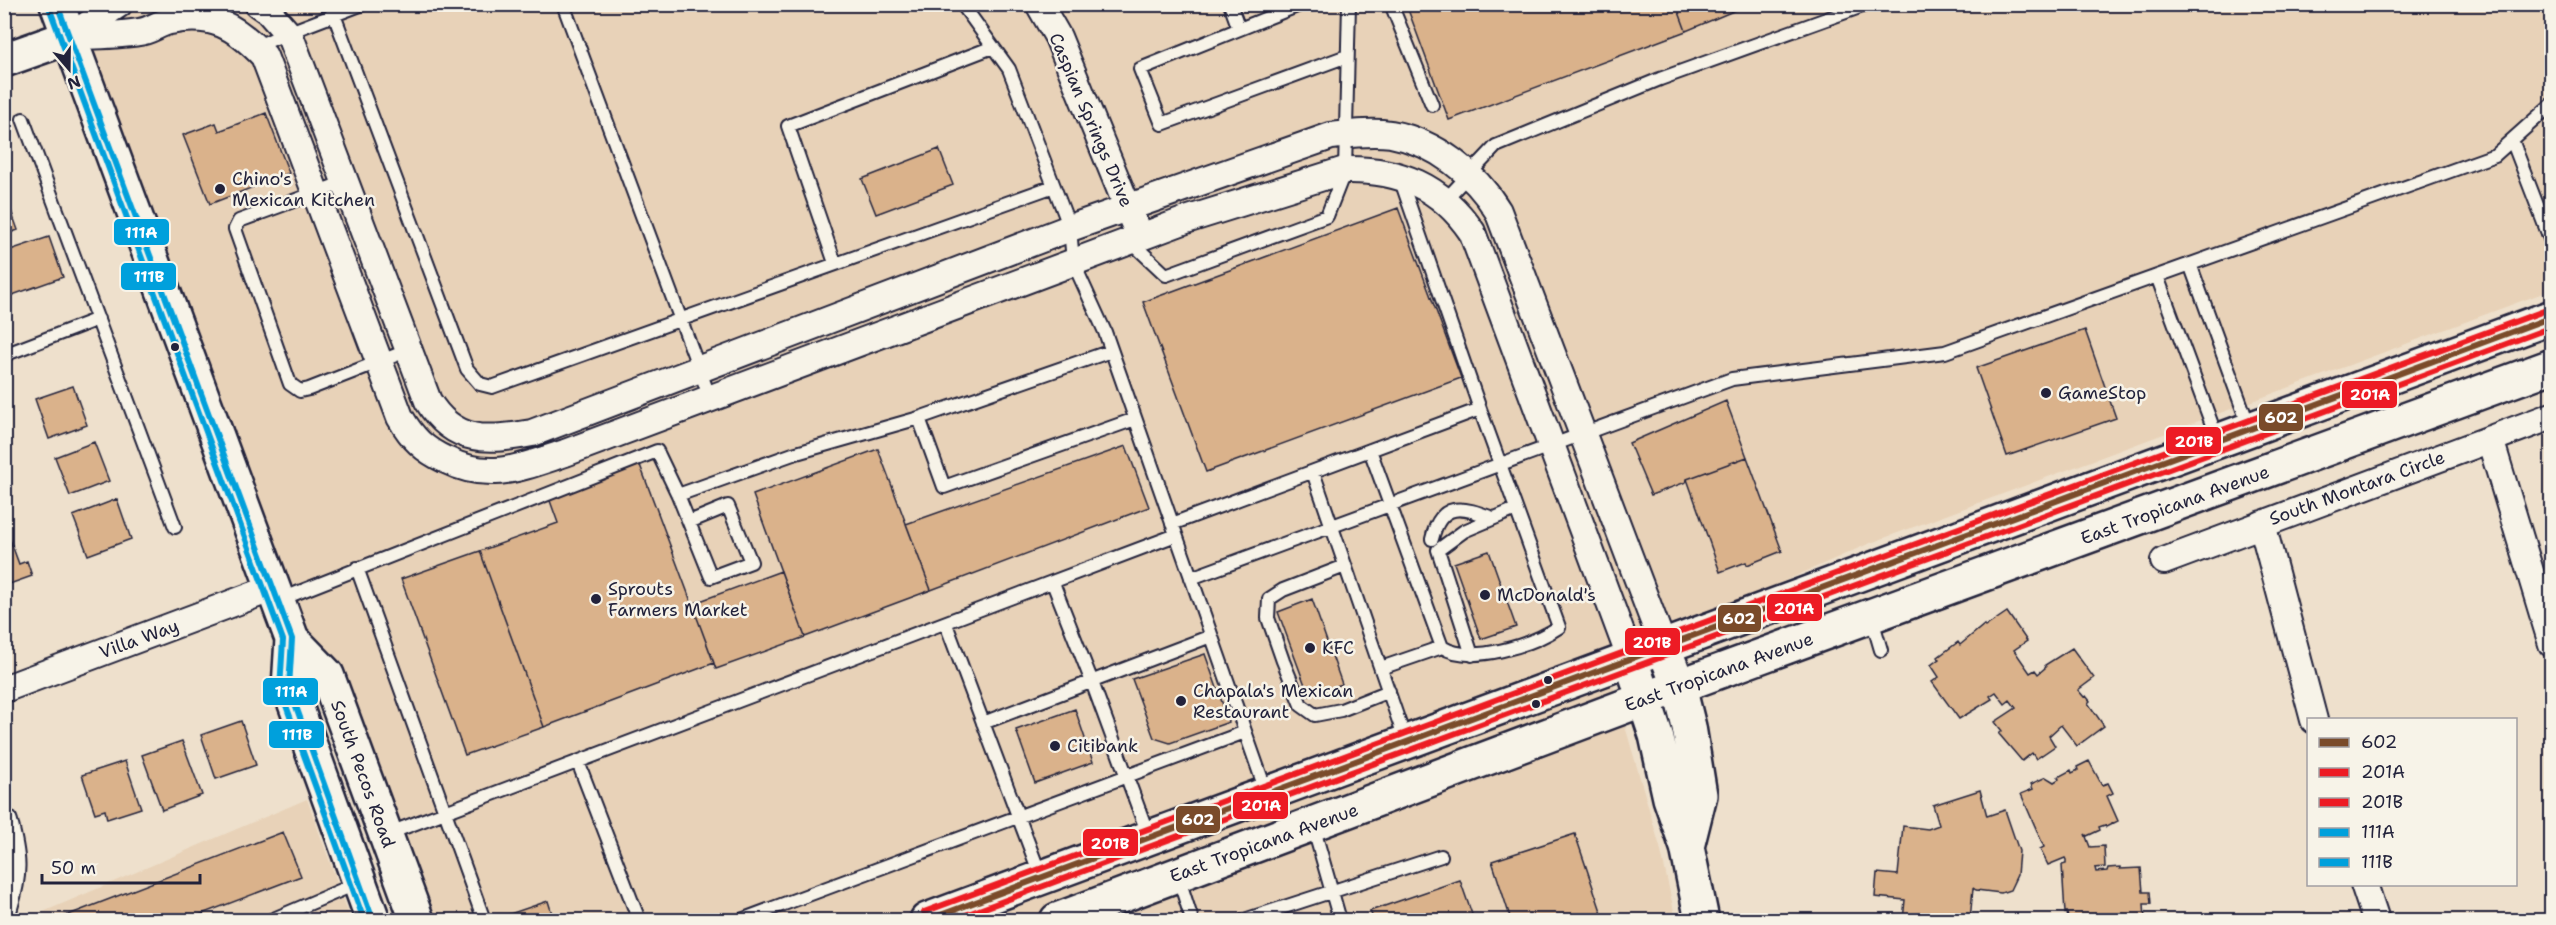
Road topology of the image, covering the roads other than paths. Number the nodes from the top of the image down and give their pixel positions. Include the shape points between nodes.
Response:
1 (57, 4) edge
2 (119, 4) edge
3 (258, 4) edge
4 (363, 4) edge
5 (563, 4) edge
6 (962, 4) edge
7 (1039, 4) edge
8 (1230, 4) edge
9 (1302, 4) edge
10 (1349, 4) edge
11 (1391, 4) edge
12 (1868, 4) edge
13 (333, 10) edge
14 (1239, 29) junction
15 (287, 33) junction
16 (69, 37) junction
17 (255, 47) junction
18 (993, 47) junction
19 (1347, 56) junction
20 (4, 60) edge
21 (2552, 104) edge
22 (1432, 105) dead end
23 (23, 118) dead end
24 (1346, 135) junction
25 (2512, 140) junction
26 (1345, 170) junction
27 (1468, 175) junction
28 (1400, 176) junction
29 (345, 182) junction
30 (1054, 186) junction
31 (315, 192) junction
32 (1445, 200) junction
33 (1128, 207) junction
34 (1070, 228) junction
35 (1135, 239) junction
36 (2552, 243) edge
37 (1073, 262) junction
38 (835, 263) junction
39 (2190, 264) junction
40 (2157, 276) junction
41 (2552, 317) edge
42 (681, 318) junction
43 (98, 319) junction
44 (408, 350) junction
45 (1111, 351) junction
46 (4, 356) edge
47 (379, 361) junction
48 (2552, 366) edge
49 (700, 369) junction
50 (710, 398) junction
51 (1480, 409) junction
52 (2552, 416) edge
53 (919, 418) junction
54 (1135, 419) junction
55 (2250, 430) junction
56 (1582, 435) junction
57 (2490, 439) junction
58 (2218, 441) junction
59 (1552, 446) junction
60 (1370, 450) junction
61 (1501, 465) junction
62 (1313, 471) junction
63 (678, 495) junction
64 (1389, 506) junction
65 (1516, 509) junction
66 (1493, 518) junction
67 (689, 522) junction
68 (2262, 524) junction
69 (1331, 526) junction
70 (175, 527) dead end
71 (1174, 530) junction
72 (2093, 535) junction
73 (1432, 539) dead end
74 (2164, 561) dead end
75 (1345, 566) junction
76 (357, 568) junction
77 (1191, 578) junction
78 (1053, 583) junction
79 (275, 594) junction
80 (1871, 615) junction
81 (946, 624) junction
82 (1211, 636) junction
83 (292, 639) junction
84 (2552, 644) edge
85 (1442, 646) junction
86 (1664, 648) junction
87 (1881, 650) dead end
88 (1472, 655) junction
89 (1631, 660) junction
90 (1382, 668) junction
91 (1092, 682) junction
92 (1679, 687) junction
93 (4, 689) edge
94 (1389, 691) junction
95 (1644, 699) junction
96 (2313, 718) edge
97 (983, 723) junction
98 (1245, 732) junction
99 (1406, 743) junction
100 (578, 762) junction
101 (1127, 777) junction
102 (1267, 794) junction
103 (445, 811) junction
104 (1019, 818) junction
105 (4, 822) edge
106 (1313, 825) junction
107 (386, 835) junction
108 (1149, 838) junction
109 (1687, 847) junction
110 (1441, 856) dead end
111 (1177, 875) junction
112 (1042, 878) junction
113 (359, 882) junction
114 (2364, 886) edge
115 (1331, 890) junction
116 (4, 907) edge
117 (1092, 914) edge
118 (745, 920) edge
119 (271, 921) edge
120 (373, 921) edge
121 (417, 921) edge
122 (484, 921) edge
123 (639, 921) edge
124 (927, 921) edge
125 (1057, 921) edge
126 (1192, 921) edge
127 (1245, 921) edge
128 (1341, 921) edge
129 (1702, 921) edge
130 (2376, 921) edge

1 - 16 main road, South Pecos Road
2 - 16 street
3 - 15 street
4 - 13 lane
5 - 42 lane
6 - 18 lane
7 - 33 street, Caspian Springs Drive via 1058,37
8 - 14 lane
9 - 14 lane
10 - 19 lane
11 - 22 lane
12 - 27 lane via 1660,79 1496,146
13 - 15 lane
13 - 42 lane via 467,369 480,384 492,387
14 - 19 lane via 1140,69 1162,123
15 - 17 lane
15 - 29 street
16 - 17 street via 141,32 167,21 199,17 231,27
16 - 20 main road
16 - 79 main road, South Pecos Road
17 - 31 street via 264,56
18 - 30 lane via 1009,69
18 - 38 lane via 788,126
19 - 24 lane
21 - 25 lane
23 - 43 lane
24 - 26 lane
24 - 27 street via 1392,134 1452,159
24 - 33 street via 1320,140
25 - 36 lane
25 - 39 lane via 2495,155
26 - 28 street via 1366,169
26 - 35 street
26 - 35 lane via 1327,216 1166,275
27 - 32 lane
27 - 56 street via 1498,211
28 - 32 street via 1431,189
28 - 51 lane
29 - 31 lane
29 - 44 street
30 - 34 lane
30 - 38 lane
31 - 47 street
31 - 47 lane via 239,221 235,229 290,384 300,391 309,389
32 - 59 street via 1458,210 1472,232
33 - 34 street
33 - 35 street, Caspian Springs Drive
34 - 37 lane
34 - 49 street
35 - 37 street
37 - 45 lane
37 - 50 street
38 - 42 lane
39 - 40 lane
39 - 55 lane
40 - 56 lane via 1945,352 1732,379
40 - 58 lane
41 - 55 main road
42 - 49 lane
43 - 46 lane
43 - 70 lane
44 - 47 lane
44 - 49 street via 437,415 456,431 484,439 532,433
45 - 53 lane
45 - 54 lane
47 - 50 street via 400,417 412,437 430,453 464,469 518,469
48 - 72 main road, East Tropicana Avenue
49 - 50 lane
51 - 60 lane
51 - 61 lane
52 - 57 street, South Montara Circle
53 - 54 lane via 944,486
53 - 63 lane via 793,454
54 - 71 lane
55 - 58 main road
55 - 72 main road via 2240,450 2221,465 2163,492
56 - 59 lane
56 - 86 street
57 - 68 street, South Montara Circle
57 - 84 street
58 - 86 main road
59 - 61 lane
59 - 89 street
60 - 62 lane
60 - 64 lane
61 - 64 lane
61 - 65 lane
62 - 69 lane
62 - 71 lane
63 - 67 lane
63 - 76 lane via 657,452
64 - 69 lane
64 - 85 lane
65 - 66 lane
65 - 88 lane via 1559,627 1503,650
66 - 73 lane via 1465,508 1448,511 1435,524
66 - 88 lane via 1464,531 1438,550
67 - 67 lane via 711,577 751,561 728,506
68 - 74 street, South Montara Circle
68 - 96 street
69 - 75 lane
69 - 77 lane
71 - 77 lane
71 - 78 lane
72 - 80 main road, East Tropicana Avenue
75 - 90 lane
75 - 94 lane via 1269,599 1268,618 1279,650 1301,705 1315,715 1341,710
76 - 79 lane
76 - 103 lane
77 - 82 lane
78 - 81 lane
78 - 91 lane
79 - 83 main road, South Pecos Road
79 - 93 street, Villa Way
80 - 87 lane
80 - 92 main road, East Tropicana Avenue
81 - 97 lane
81 - 100 lane
82 - 91 lane
82 - 98 lane
83 - 107 main road, South Pecos Road via 327,675
83 - 113 main road, South Pecos Road via 289,687
85 - 88 lane via 1451,652
85 - 90 lane
86 - 89 main road
86 - 92 main road
89 - 95 main road
89 - 99 main road
90 - 94 lane
91 - 97 lane
91 - 101 lane
92 - 95 main road, East Tropicana Avenue
92 - 109 main road via 1700,795
94 - 99 lane
95 - 106 main road, East Tropicana Avenue
95 - 109 main road
97 - 104 lane
98 - 101 lane
98 - 102 lane
99 - 102 main road
100 - 103 lane
100 - 123 lane
101 - 104 lane
101 - 108 lane
102 - 108 main road
102 - 117 main road via 1264,805 1253,815 1113,879 1097,892
103 - 107 lane
103 - 122 lane
104 - 112 lane
104 - 118 lane
105 - 116 street via 12,850 13,875
106 - 111 main road, East Tropicana Avenue
106 - 115 lane
107 - 121 main road, South Pecos Road
108 - 112 main road
109 - 129 main road
110 - 115 lane
111 - 117 main road, East Tropicana Avenue
111 - 126 lane
112 - 124 main road
113 - 119 lane
113 - 120 main road, South Pecos Road
114 - 130 street
115 - 127 lane
115 - 128 lane
117 - 125 main road, East Tropicana Avenue

